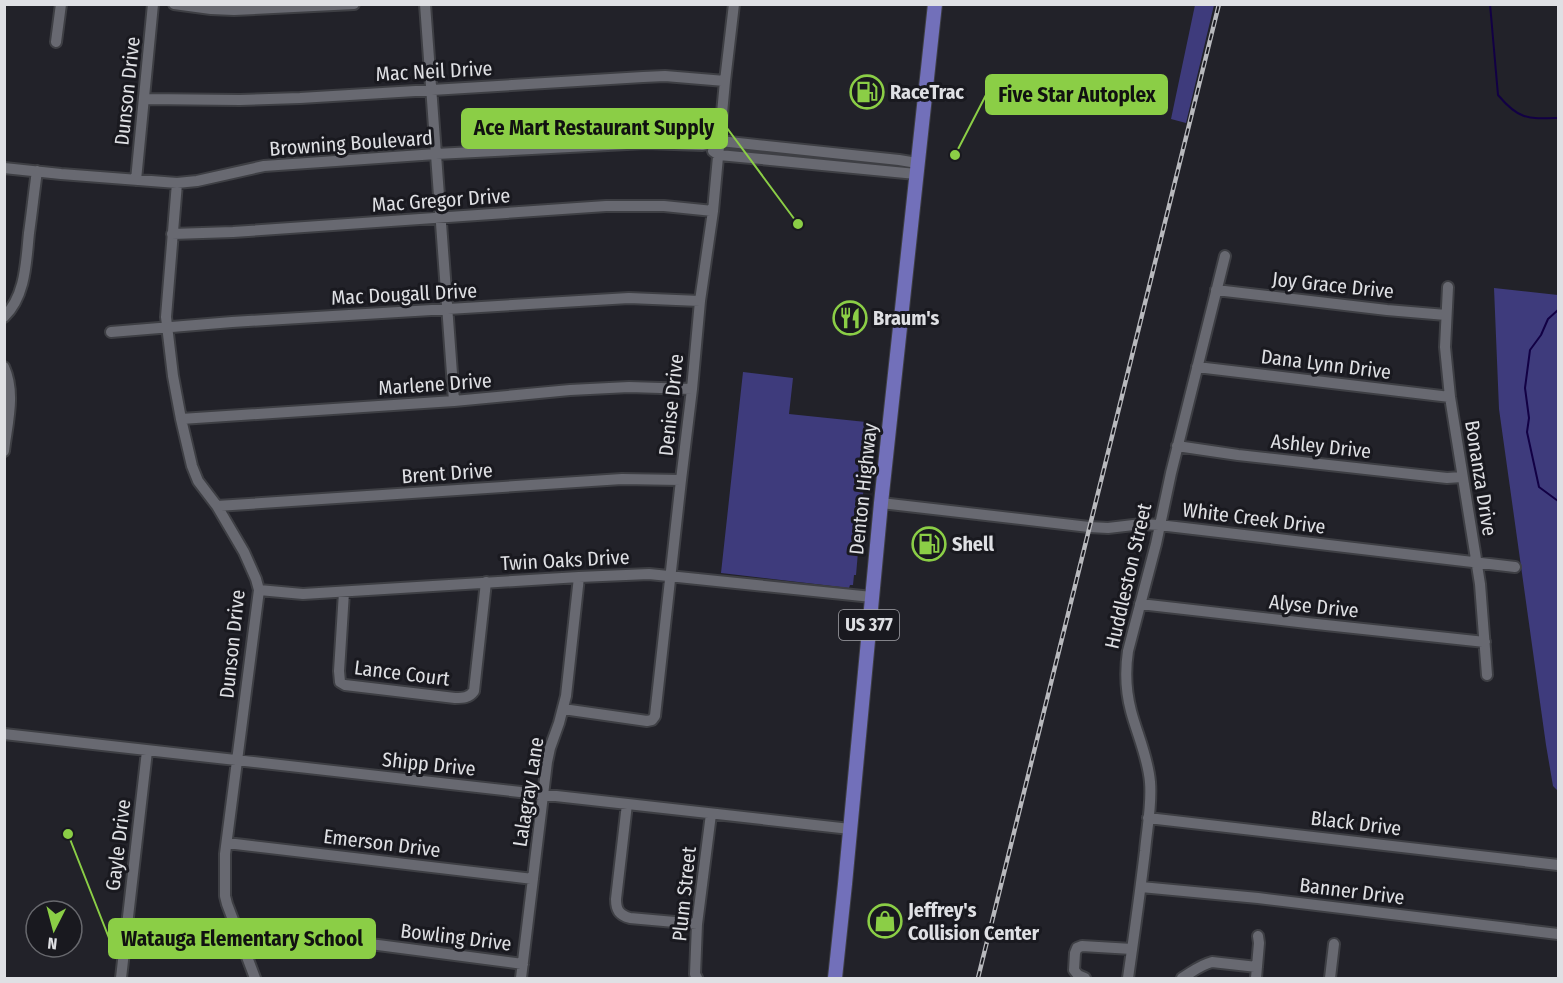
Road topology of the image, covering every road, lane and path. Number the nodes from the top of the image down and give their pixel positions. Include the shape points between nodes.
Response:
1 (61, 4) edge
2 (153, 4) edge
3 (174, 4) edge
4 (354, 4) edge
5 (425, 4) edge
6 (734, 4) edge
7 (934, 4) edge
8 (56, 42) dead end
9 (725, 81) junction
10 (431, 89) junction
11 (145, 99) junction
12 (720, 141) junction
13 (702, 145) junction
14 (827, 153) junction
15 (436, 154) junction
16 (719, 155) junction
17 (826, 165) junction
18 (4, 168) edge
19 (917, 169) junction
20 (37, 171) junction
21 (136, 180) junction
22 (177, 183) junction
23 (713, 211) junction
24 (440, 218) junction
25 (172, 234) junction
26 (1225, 256) dead end
27 (1448, 287) dead end
28 (1216, 290) junction
29 (700, 301) junction
30 (447, 310) junction
31 (1446, 315) junction
32 (4, 318) edge
33 (167, 327) junction
34 (111, 332) dead end
35 (4, 367) edge
36 (1197, 367) junction
37 (692, 389) junction
38 (1450, 397) junction
39 (453, 401) junction
40 (181, 419) junction
41 (1177, 446) junction
42 (4, 451) edge
43 (1462, 477) junction
44 (681, 480) junction
45 (880, 503) junction
46 (217, 506) junction
47 (1159, 525) junction
48 (1476, 562) junction
49 (1515, 567) dead end
50 (670, 576) junction
51 (579, 577) junction
52 (486, 582) junction
53 (259, 590) junction
54 (344, 592) junction
55 (872, 597) junction
56 (1140, 603) junction
57 (1485, 642) junction
58 (1487, 675) dead end
59 (563, 708) junction
60 (4, 734) edge
61 (147, 751) junction
62 (238, 760) junction
63 (543, 795) junction
64 (627, 804) junction
65 (711, 814) junction
66 (1148, 818) junction
67 (850, 829) junction
68 (227, 843) junction
69 (1558, 865) edge
70 (533, 879) junction
71 (1141, 887) junction
72 (697, 924) junction
73 (1558, 934) edge
74 (1258, 936) dead end
75 (1334, 944) dead end
76 (1132, 949) junction
77 (246, 953) junction
78 (523, 964) junction
79 (1257, 967) junction
80 (121, 978) edge
81 (255, 978) edge
82 (521, 978) edge
83 (697, 978) edge
84 (835, 978) edge
85 (1084, 978) edge
86 (1128, 978) edge
87 (1182, 978) edge
88 (1256, 978) edge
89 (1334, 978) edge

1 - 8 street
2 - 11 street, Dunson Drive
3 - 4 street via 234,10
5 - 10 street
6 - 9 street, Denise Drive
7 - 19 main road, Denton Highway / US 377
9 - 10 street, Mac Neil Drive via 643,76
9 - 12 street, Denise Drive
10 - 11 street, Mac Neil Drive via 300,98
10 - 15 street
11 - 21 street, Dunson Drive
12 - 13 street, Browning Boulevard
12 - 14 street, Browning Boulevard
12 - 16 street, Denise Drive
13 - 15 street, Browning Boulevard via 646,142
13 - 16 street, Browning Boulevard
14 - 17 street
14 - 19 street, Browning Boulevard via 899,160
15 - 22 street, Browning Boulevard via 264,166
15 - 24 street
16 - 17 street, Browning Boulevard
16 - 23 street, Denise Drive
17 - 19 street, Browning Boulevard
18 - 20 street, Browning Boulevard
19 - 45 main road, Denton Highway / US 377
20 - 21 street, Browning Boulevard
20 - 32 street via 24,275 17,301
21 - 22 street, Browning Boulevard
22 - 25 street, Dunson Drive
23 - 24 street, Mac Gregor Drive via 635,205
23 - 29 street, Denise Drive
24 - 25 street, Mac Gregor Drive
24 - 30 street
25 - 33 street, Dunson Drive
26 - 28 street, Huddleston Street
27 - 31 street, Bonanza Drive
28 - 31 street, Joy Grace Drive
28 - 36 street, Huddleston Street
29 - 30 street, Mac Dougall Drive via 629,298
29 - 37 street, Denise Drive
30 - 33 street, Mac Dougall Drive
30 - 39 street
31 - 38 street, Bonanza Drive
33 - 34 street, Mac Dougall Drive
33 - 40 street, Dunson Drive
35 - 42 street via 10,400
36 - 38 street, Dana Lynn Drive
36 - 41 street, Huddleston Street
37 - 39 street, Marlene Drive via 605,388
37 - 44 street, Denise Drive
38 - 43 street, Bonanza Drive
39 - 40 street, Marlene Drive
40 - 46 street, Dunson Drive via 198,481
41 - 43 street, Ashley Drive
41 - 47 street, Huddleston Street
43 - 48 street, Bonanza Drive
44 - 46 street, Brent Drive via 621,479
44 - 50 street, Denise Drive
45 - 47 street, White Creek Drive via 1089,527
45 - 55 main road, Denton Highway / US 377
46 - 53 street, Dunson Drive via 244,552
47 - 48 street, White Creek Drive
47 - 56 street, Huddleston Street
48 - 49 street, White Creek Drive
48 - 57 street, Bonanza Drive
50 - 51 street, Twin Oaks Drive
50 - 55 street, Twin Oaks Drive
50 - 59 street, Denise Drive via 652,720
51 - 52 street, Twin Oaks Drive
51 - 59 street, Lalagray Lane
52 - 54 street, Twin Oaks Drive
52 - 54 street, Lance Court via 474,691 466,698 340,682
53 - 54 street, Twin Oaks Drive
53 - 62 street, Dunson Drive
55 - 67 main road, Denton Highway / US 377
56 - 57 street, Alyse Drive
56 - 66 street, Huddleston Street via 1126,665 1127,694 1149,771
57 - 58 street, Bonanza Drive
59 - 63 street, Lalagray Lane via 550,748
60 - 61 street, Shipp Drive
61 - 62 street, Shipp Drive
61 - 80 street, Gayle Drive
62 - 63 street, Shipp Drive
62 - 68 street, Dunson Drive
63 - 64 street, Shipp Drive
63 - 70 street, Lalagray Lane
64 - 65 street, Shipp Drive
64 - 72 street via 618,911 630,918
65 - 67 street, Shipp Drive
65 - 72 street, Plum Street
66 - 69 street, Black Drive
66 - 71 street, Huddleston Street
67 - 84 main road, Denton Highway / US 377
68 - 70 street, Emerson Drive
68 - 77 street, Dunson Drive via 225,896
70 - 78 street, Lalagray Lane
71 - 73 street, Banner Drive
71 - 76 street, Huddleston Street
72 - 83 street, Plum Street
74 - 79 street
75 - 89 street
76 - 85 street via 1077,948 1074,970
76 - 86 street, Huddleston Street
77 - 78 street, Bowling Drive via 265,937 288,936
77 - 81 street, Dunson Drive
78 - 82 street, Lalagray Lane
79 - 87 street via 1212,962
79 - 88 street

